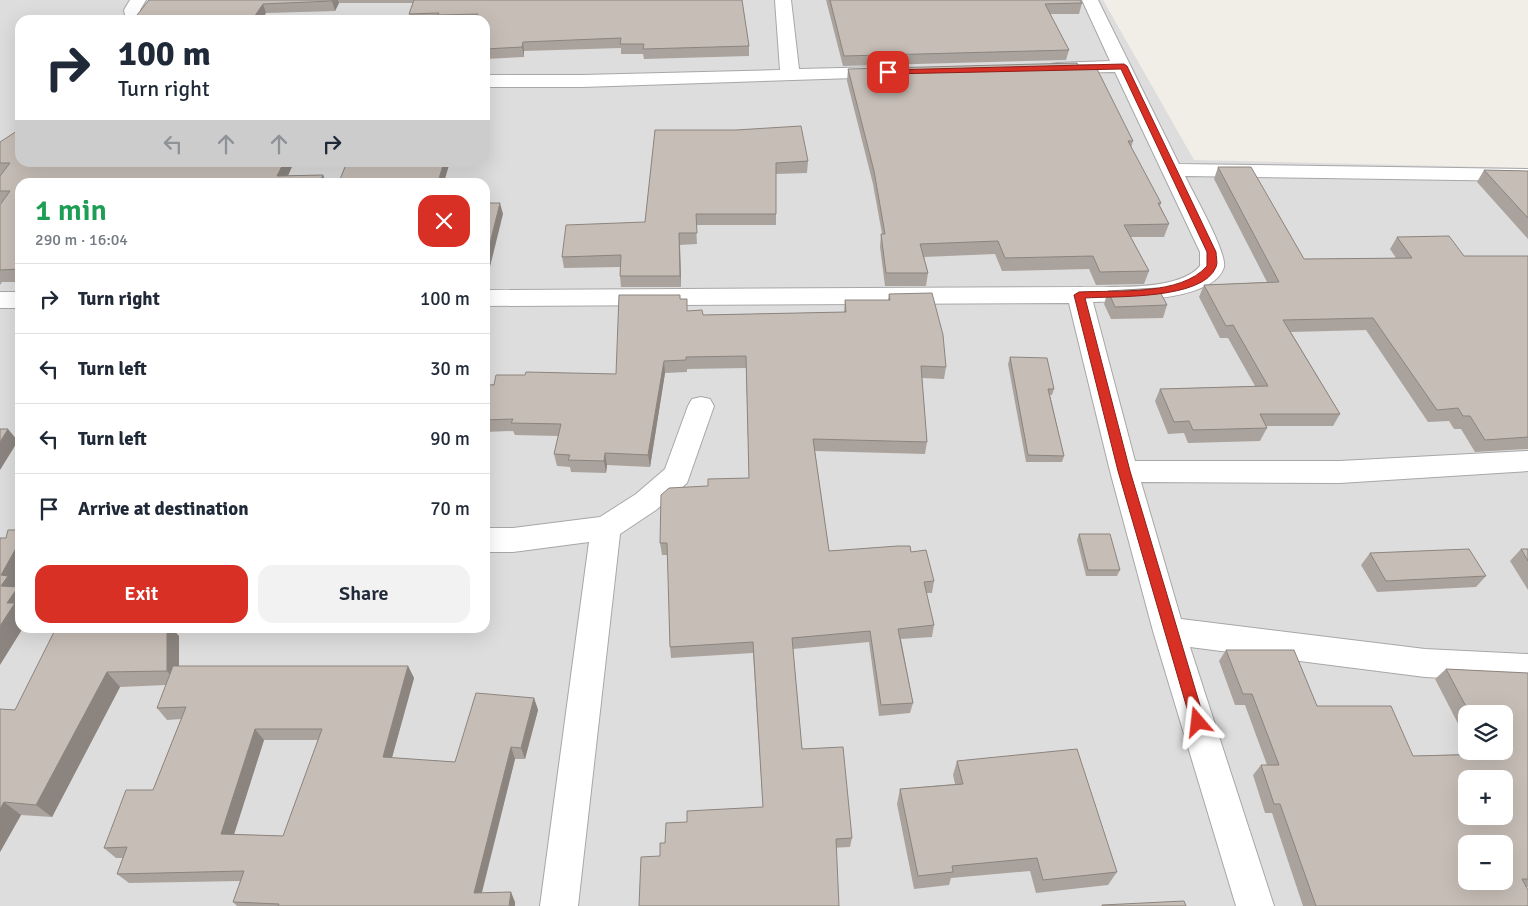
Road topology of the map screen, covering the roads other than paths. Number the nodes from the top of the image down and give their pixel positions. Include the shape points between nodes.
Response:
1 (138, 0) edge
2 (783, 0) edge
3 (1090, 0) edge
4 (132, 15) edge
5 (1124, 66) junction
6 (1035, 68) edge
7 (908, 72) edge
8 (790, 74) junction
9 (490, 81) edge
10 (1172, 170) junction
11 (1528, 175) edge
12 (1079, 295) junction
13 (490, 298) edge
14 (0, 300) edge
15 (15, 300) edge
16 (701, 406) dead end
17 (1528, 461) edge
18 (1124, 471) junction
19 (606, 528) junction
20 (490, 540) edge
21 (1169, 631) junction
22 (1528, 668) edge
23 (559, 906) edge
24 (1255, 906) edge

1 - 4 street
2 - 8 street
3 - 5 street
5 - 6 street
5 - 10 street
7 - 8 street
8 - 9 street
10 - 11 street
10 - 12 street via 1211,252 1212,267 1202,278 1183,287
12 - 13 street
12 - 18 street
14 - 15 street
16 - 19 street via 677,475 646,502
17 - 18 street via 1340,472
18 - 21 street
19 - 20 street
19 - 23 street
21 - 22 street via 1424,663
21 - 24 street

